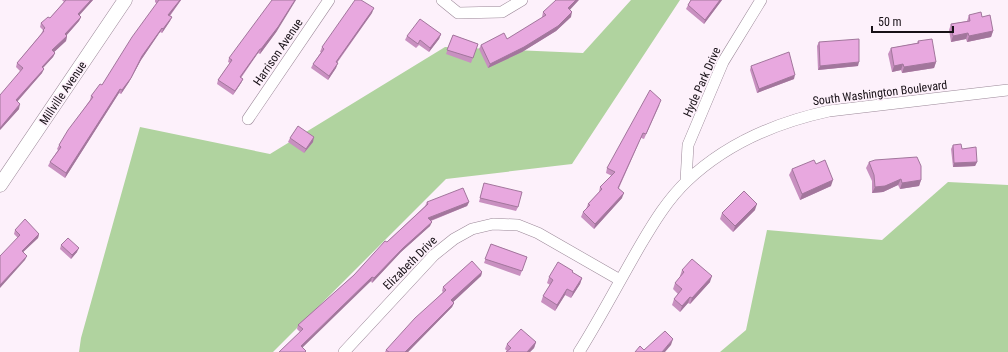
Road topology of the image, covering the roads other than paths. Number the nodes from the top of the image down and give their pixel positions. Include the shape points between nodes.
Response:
1 (125, 0) edge
2 (329, 0) edge
3 (442, 0) edge
4 (522, 0) edge
5 (761, 0) edge
6 (1008, 90) edge
7 (248, 119) dead end
8 (686, 181) junction
9 (0, 186) edge
10 (620, 280) junction
11 (344, 352) edge
12 (579, 352) edge

1 - 9 main road, Millville Avenue
2 - 7 street, Harrison Avenue
3 - 4 street via 458,13 502,12
5 - 8 street, Hyde Park Drive via 723,62 688,145
6 - 8 street, South Washington Boulevard via 829,111 801,117 735,146
8 - 10 street, South Washington Boulevard via 659,215
10 - 11 street, Elizabeth Drive via 538,233 518,225 493,224 472,229 434,255
10 - 12 street, South Washington Boulevard

